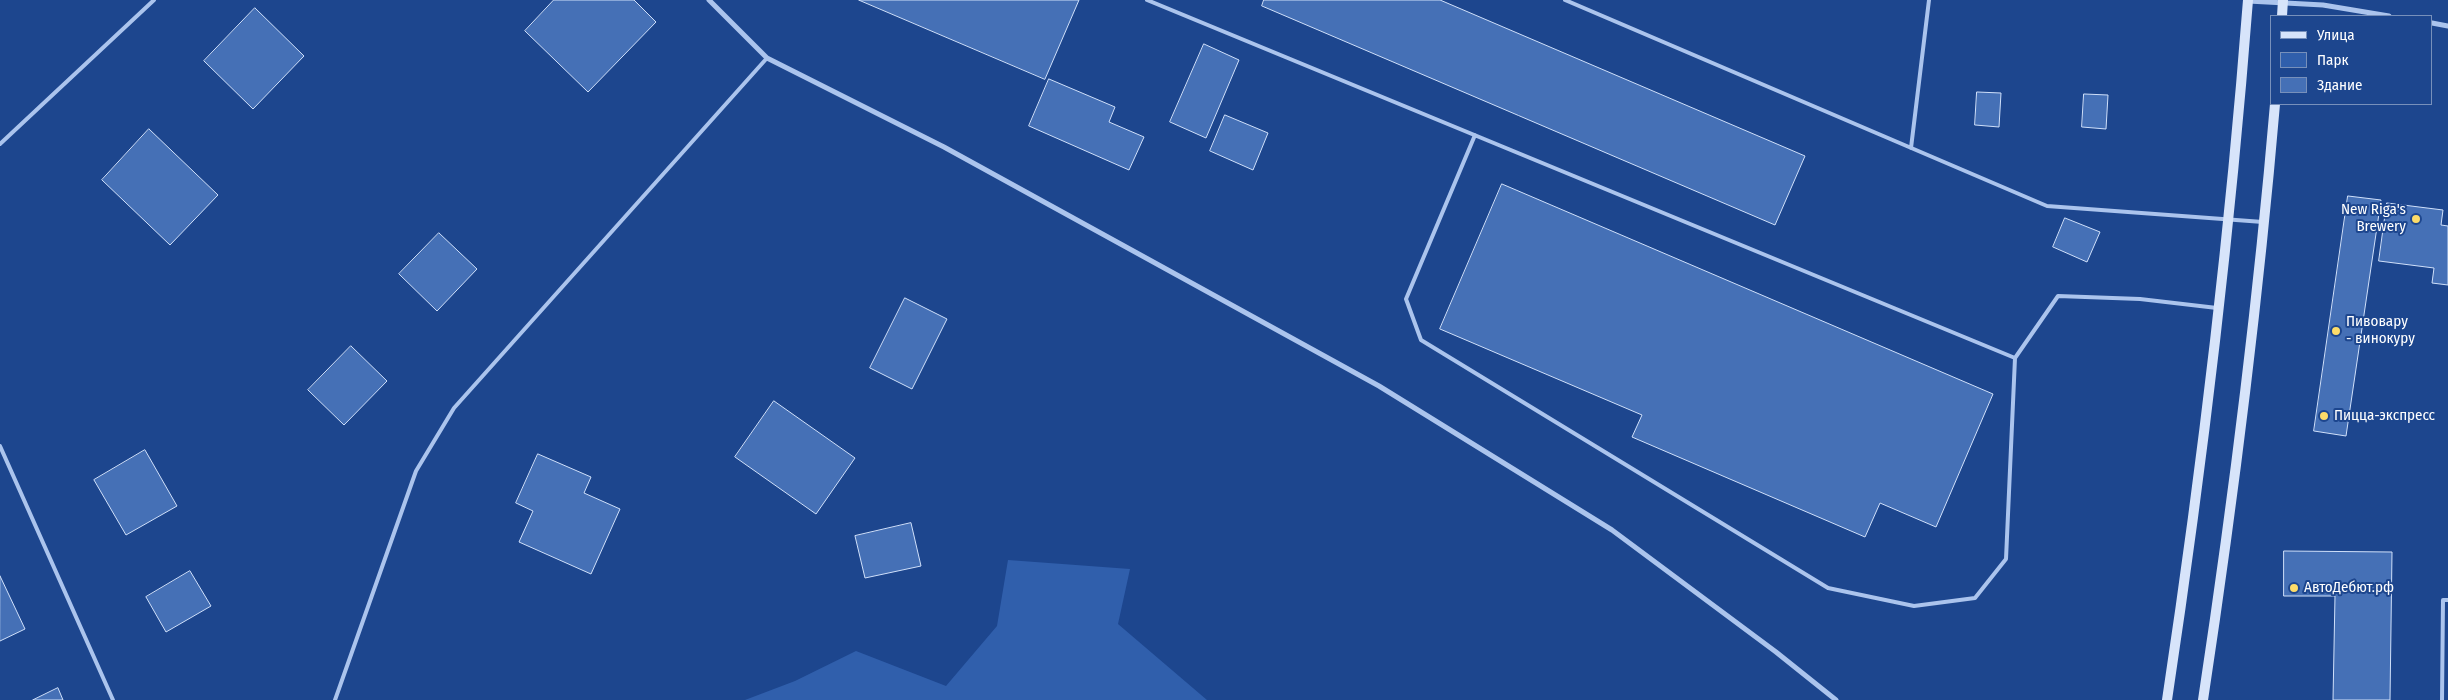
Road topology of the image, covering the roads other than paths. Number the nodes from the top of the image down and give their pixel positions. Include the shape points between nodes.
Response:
1 (154, 0) edge
2 (709, 0) edge
3 (1147, 0) edge
4 (1565, 0) edge
5 (1929, 0) edge
6 (2248, 0) edge
7 (2283, 2) edge
8 (2282, 15) edge
9 (2383, 15) edge
10 (2433, 24) edge
11 (2448, 26) edge
12 (767, 58) junction
13 (2275, 105) edge
14 (1475, 135) junction
15 (0, 144) edge
16 (1911, 148) junction
17 (2230, 219) junction
18 (2265, 222) junction
19 (2219, 308) junction
20 (2014, 358) junction
21 (0, 446) edge
22 (2448, 600) edge
23 (113, 700) edge
24 (335, 700) edge
25 (1836, 700) edge
26 (2168, 700) edge
27 (2203, 700) edge
28 (2442, 700) edge

1 - 15 lane
2 - 12 street
3 - 14 lane
4 - 16 lane
5 - 16 lane
6 - 7 street
6 - 17 main road
7 - 8 main road
7 - 9 street
10 - 11 street
12 - 24 lane via 454,408 416,471
12 - 25 street via 944,147 1379,386 1612,530 1769,646
13 - 18 main road
14 - 20 lane
14 - 20 lane via 1406,299 1421,340 1828,588 1914,606 1975,598 2006,559
16 - 17 lane via 2047,206
17 - 18 lane
17 - 19 main road
18 - 27 main road via 2221,586
19 - 20 lane via 2140,299 2058,296
19 - 26 main road
21 - 23 lane
22 - 28 lane via 2443,600

